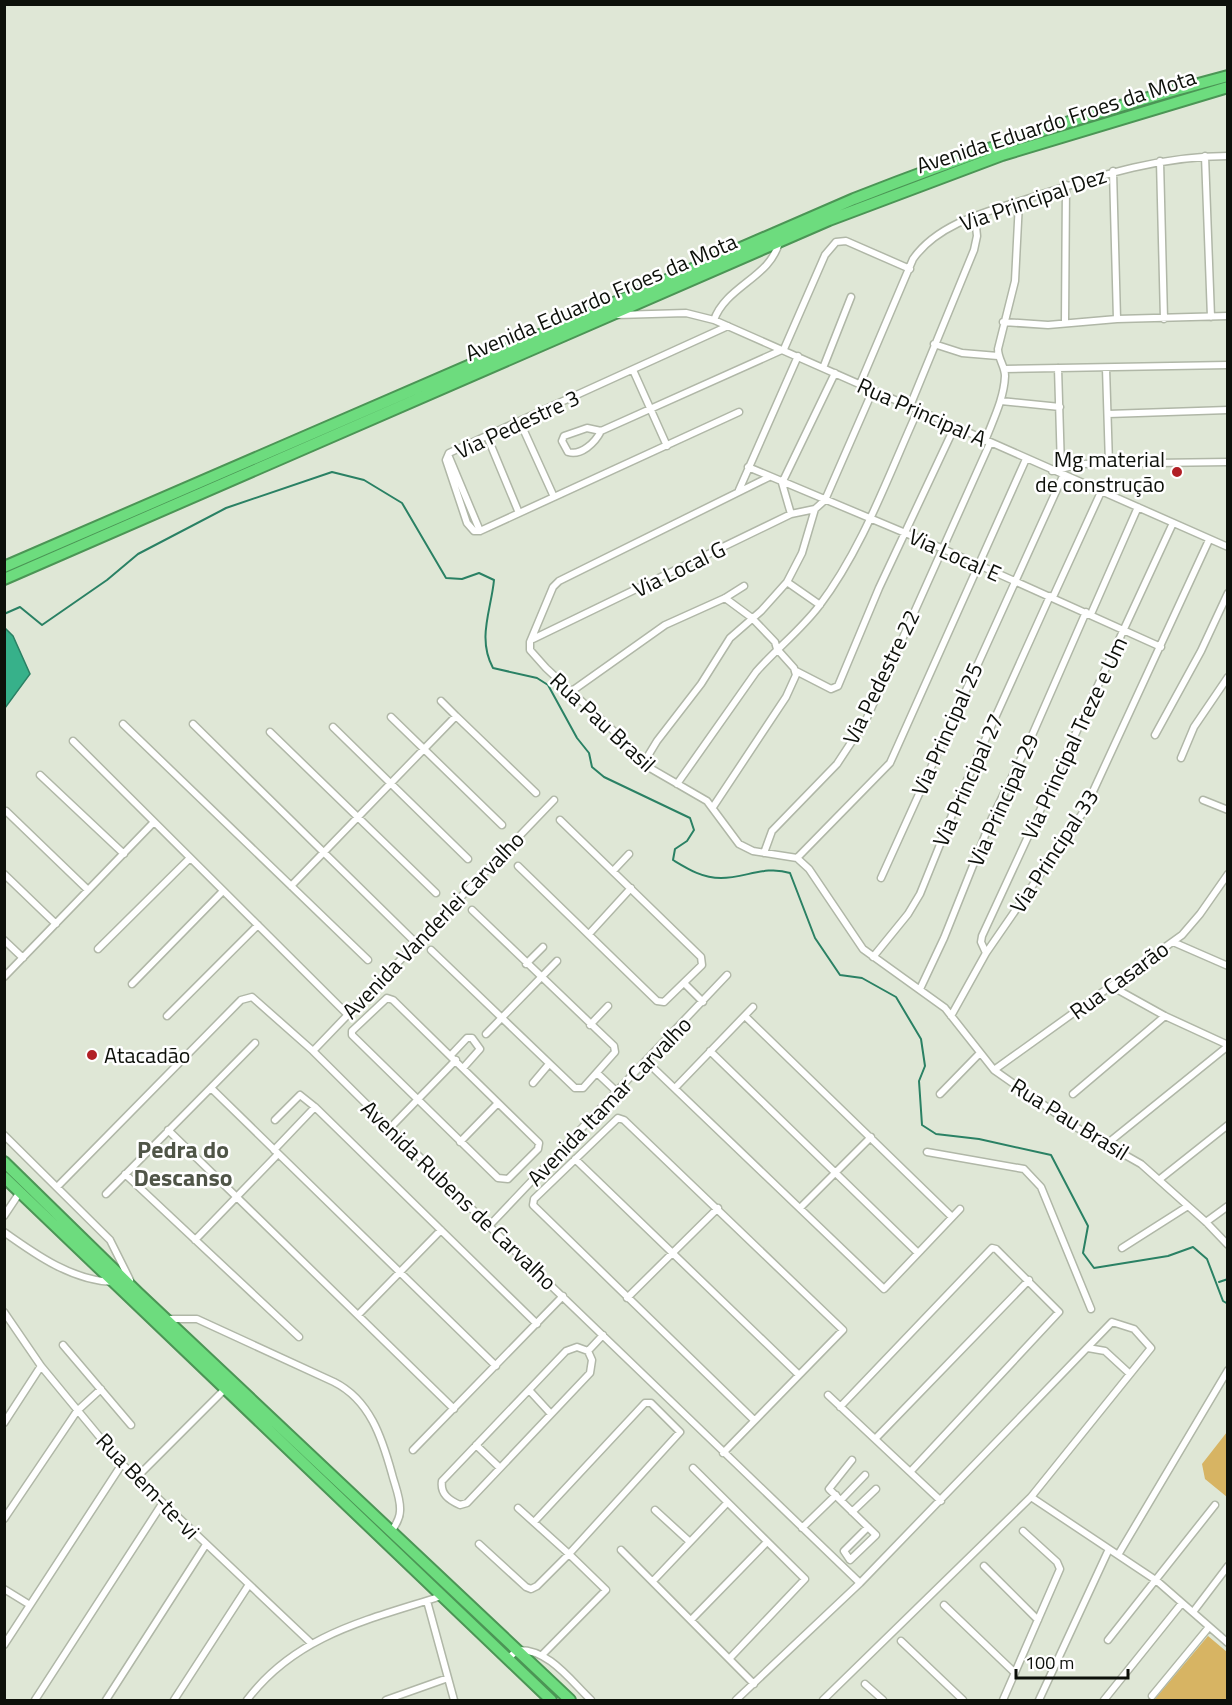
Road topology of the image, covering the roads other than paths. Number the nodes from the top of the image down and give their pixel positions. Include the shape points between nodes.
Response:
1 (1227, 76) edge
2 (1227, 87) edge
3 (1205, 156) junction
4 (1227, 156) edge
5 (1160, 161) junction
6 (1113, 171) junction
7 (1066, 185) junction
8 (1019, 202) junction
9 (975, 217) junction
10 (779, 241) junction
11 (910, 269) junction
12 (851, 297) dead end
13 (608, 315) junction
14 (1227, 316) edge
15 (1211, 317) junction
16 (1164, 318) junction
17 (1117, 319) junction
18 (714, 320) junction
19 (1003, 322) junction
20 (1065, 322) junction
21 (728, 326) junction
22 (934, 344) junction
23 (784, 349) junction
24 (998, 356) junction
25 (798, 357) junction
26 (1227, 365) edge
27 (823, 368) junction
28 (1058, 368) junction
29 (1106, 368) junction
30 (1004, 369) junction
31 (633, 370) junction
32 (835, 373) junction
33 (860, 384) junction
34 (873, 390) junction
35 (1001, 401) junction
36 (910, 406) junction
37 (1060, 407) junction
38 (650, 408) junction
39 (918, 410) junction
40 (1227, 410) edge
41 (739, 412) dead end
42 (1108, 414) junction
43 (520, 422) junction
44 (955, 426) junction
45 (601, 431) junction
46 (487, 436) junction
47 (987, 442) junction
48 (667, 446) junction
49 (1026, 459) junction
50 (1227, 462) edge
51 (1109, 464) junction
52 (748, 467) junction
53 (1061, 468) junction
54 (1052, 471) junction
55 (1062, 476) junction
56 (768, 477) junction
57 (782, 483) junction
58 (739, 490) junction
59 (1101, 492) junction
60 (554, 497) junction
61 (825, 500) junction
62 (1138, 507) junction
63 (815, 509) junction
64 (519, 513) junction
65 (791, 514) junction
66 (869, 518) junction
67 (1173, 523) junction
68 (906, 534) junction
69 (1209, 540) junction
70 (1227, 546) edge
71 (941, 548) junction
72 (978, 565) junction
73 (4, 567) edge
74 (9, 578) edge
75 (787, 582) junction
76 (1016, 582) junction
77 (744, 586) dead end
78 (1227, 593) edge
79 (1052, 596) junction
80 (725, 598) junction
81 (820, 605) junction
82 (1089, 613) junction
83 (752, 618) junction
84 (1124, 630) junction
85 (532, 640) junction
86 (1161, 646) junction
87 (777, 649) junction
88 (796, 671) junction
89 (1227, 680) edge
90 (572, 691) junction
91 (441, 701) dead end
92 (456, 716) junction
93 (390, 717) dead end
94 (123, 723) dead end
95 (193, 724) dead end
96 (333, 727) dead end
97 (270, 732) dead end
98 (1155, 735) dead end
99 (73, 741) dead end
100 (423, 748) junction
101 (1181, 758) dead end
102 (643, 764) junction
103 (40, 775) dead end
104 (390, 783) junction
105 (677, 784) junction
106 (536, 793) dead end
107 (554, 800) dead end
108 (1203, 800) dead end
109 (713, 807) junction
110 (1227, 810) edge
111 (6, 811) dead end
112 (356, 819) junction
113 (560, 820) dead end
114 (153, 823) junction
115 (502, 825) dead end
116 (324, 852) junction
117 (764, 853) junction
118 (124, 854) junction
119 (629, 854) dead end
120 (797, 858) junction
121 (189, 859) junction
122 (468, 859) dead end
123 (518, 866) dead end
124 (613, 871) junction
125 (4, 874) edge
126 (1227, 874) edge
127 (881, 878) dead end
128 (291, 886) junction
129 (1224, 886) edge
130 (631, 888) junction
131 (88, 890) junction
132 (223, 891) junction
133 (436, 893) dead end
134 (472, 910) dead end
135 (56, 924) junction
136 (258, 925) junction
137 (589, 934) junction
138 (4, 939) edge
139 (416, 942) junction
140 (1173, 942) junction
141 (543, 947) dead end
142 (98, 949) dead end
143 (431, 950) dead end
144 (987, 953) junction
145 (873, 957) junction
146 (23, 958) junction
147 (368, 960) dead end
148 (557, 961) dead end
149 (526, 964) junction
150 (1227, 966) edge
151 (727, 975) dead end
152 (4, 977) edge
153 (540, 978) junction
154 (684, 983) junction
155 (132, 984) dead end
156 (1110, 986) junction
157 (920, 989) junction
158 (703, 1002) junction
159 (608, 1006) dead end
160 (753, 1007) dead end
161 (347, 1014) junction
162 (167, 1016) dead end
163 (745, 1016) junction
164 (951, 1016) junction
165 (1165, 1016) junction
166 (502, 1017) junction
167 (590, 1025) junction
168 (486, 1034) dead end
169 (255, 1043) dead end
170 (1227, 1046) edge
171 (313, 1051) junction
172 (710, 1051) junction
173 (979, 1054) junction
174 (454, 1057) junction
175 (646, 1061) junction
176 (549, 1064) junction
177 (464, 1067) junction
178 (994, 1070) junction
179 (597, 1073) junction
180 (532, 1083) dead end
181 (211, 1088) junction
182 (675, 1088) junction
183 (617, 1092) junction
184 (940, 1094) dead end
185 (1073, 1094) dead end
186 (417, 1100) junction
187 (498, 1103) junction
188 (315, 1107) junction
189 (275, 1120) dead end
190 (1227, 1125) edge
191 (390, 1128) junction
192 (168, 1130) junction
193 (4, 1135) edge
194 (871, 1137) junction
195 (460, 1142) junction
196 (1108, 1143) junction
197 (276, 1152) junction
198 (927, 1152) dead end
199 (575, 1159) junction
200 (4, 1162) edge
201 (834, 1173) junction
202 (125, 1174) junction
203 (4, 1177) edge
204 (1160, 1179) junction
205 (58, 1186) junction
206 (20, 1192) junction
207 (106, 1194) dead end
208 (236, 1195) junction
209 (1188, 1206) junction
210 (1227, 1206) edge
211 (718, 1208) junction
212 (800, 1208) junction
213 (960, 1209) dead end
214 (4, 1216) edge
215 (952, 1217) junction
216 (1206, 1222) junction
217 (489, 1226) junction
218 (441, 1230) junction
219 (4, 1232) edge
220 (195, 1240) junction
221 (1227, 1245) edge
222 (1122, 1248) dead end
223 (673, 1253) junction
224 (918, 1253) junction
225 (400, 1272) junction
226 (1029, 1280) junction
227 (114, 1282) junction
228 (138, 1293) junction
229 (563, 1296) junction
230 (627, 1298) junction
231 (1091, 1309) dead end
232 (4, 1312) edge
233 (358, 1315) junction
234 (167, 1319) junction
235 (537, 1324) junction
236 (603, 1335) junction
237 (299, 1337) dead end
238 (63, 1345) dead end
239 (1088, 1348) junction
240 (588, 1351) junction
241 (41, 1366) junction
242 (496, 1366) junction
243 (1227, 1370) edge
244 (798, 1374) junction
245 (1130, 1374) junction
246 (226, 1388) junction
247 (101, 1389) junction
248 (528, 1390) junction
249 (828, 1395) dead end
250 (840, 1407) junction
251 (454, 1409) junction
252 (77, 1411) junction
253 (551, 1414) junction
254 (754, 1420) junction
255 (4, 1423) edge
256 (131, 1425) dead end
257 (876, 1438) junction
258 (476, 1445) junction
259 (413, 1450) dead end
260 (723, 1453) junction
261 (852, 1460) dead end
262 (122, 1464) junction
263 (500, 1468) junction
264 (693, 1468) dead end
265 (911, 1472) junction
266 (865, 1475) dead end
267 (136, 1479) junction
268 (876, 1489) dead end
269 (1031, 1497) junction
270 (838, 1498) junction
271 (941, 1501) junction
272 (727, 1503) junction
273 (162, 1504) junction
274 (1215, 1505) dead end
275 (518, 1508) dead end
276 (656, 1510) dead end
277 (852, 1512) junction
278 (4, 1519) edge
279 (534, 1522) junction
280 (868, 1527) junction
281 (802, 1528) junction
282 (1023, 1531) dead end
283 (391, 1533) junction
284 (690, 1542) junction
285 (767, 1542) junction
286 (478, 1544) dead end
287 (205, 1545) junction
288 (1109, 1549) junction
289 (621, 1550) dead end
290 (569, 1554) junction
291 (1118, 1555) junction
292 (984, 1566) dead end
293 (1227, 1566) edge
294 (653, 1581) junction
295 (1157, 1581) junction
296 (860, 1583) junction
297 (248, 1586) junction
298 (4, 1589) edge
299 (442, 1596) junction
300 (427, 1601) junction
301 (1182, 1603) junction
302 (30, 1605) junction
303 (944, 1605) dead end
304 (1193, 1612) junction
305 (691, 1620) junction
306 (1038, 1620) junction
307 (1209, 1627) junction
308 (1226, 1639) edge
309 (1108, 1640) dead end
310 (901, 1641) dead end
311 (311, 1643) junction
312 (4, 1645) edge
313 (518, 1650) junction
314 (542, 1655) junction
315 (730, 1658) junction
316 (508, 1659) junction
317 (1015, 1673) junction
318 (448, 1678) junction
319 (754, 1684) junction
320 (865, 1684) dead end
321 (1152, 1696) dead end
322 (35, 1701) edge
323 (106, 1701) edge
324 (174, 1701) edge
325 (247, 1701) edge
326 (386, 1701) edge
327 (454, 1701) edge
328 (551, 1701) edge
329 (570, 1701) edge
330 (591, 1701) edge
331 (736, 1701) edge
332 (823, 1701) edge
333 (883, 1701) edge
334 (963, 1701) edge
335 (1003, 1701) edge
336 (1039, 1701) edge
337 (1104, 1701) edge

1 - 73 highway, Avenida Eduardo Froes da Mota via 1039,131 854,199
2 - 10 highway, Avenida Eduardo Froes da Mota via 1002,155
3 - 4 street, Via Principal Dez
3 - 5 street, Via Principal Dez
3 - 15 street
5 - 6 street, Via Principal Dez
5 - 16 street
6 - 7 street, Via Principal Dez
6 - 17 street
7 - 8 street, Via Principal Dez
7 - 20 street
8 - 9 street, Via Principal Dez
8 - 19 street via 1015,281
9 - 11 street, Via Principal Dez via 926,244
9 - 22 street via 974,250
10 - 13 highway, Avenida Eduardo Froes da Mota
10 - 18 street via 775,258 727,298
11 - 23 street via 841,241 828,250
11 - 33 street, Via Principal Dez
12 - 27 street
13 - 18 street, Rua Principal A via 686,313
13 - 74 highway, Avenida Eduardo Froes da Mota
14 - 15 street
15 - 16 street
16 - 17 street
17 - 20 street
18 - 21 street, Rua Principal A
19 - 20 street
19 - 24 street
21 - 23 street, Rua Principal A
21 - 31 street, Via Pedestre 3
22 - 24 street via 963,353
22 - 36 street
23 - 25 street, Rua Principal A
23 - 38 street
24 - 30 street
25 - 27 street, Rua Principal A
25 - 52 street
26 - 29 street
27 - 32 street, Rua Principal A
28 - 29 street
28 - 30 street
28 - 37 street
29 - 42 street
30 - 35 street, Via Pedestre 22
31 - 38 street
31 - 43 street, Via Pedestre 3
32 - 33 street, Rua Principal A
32 - 57 street
33 - 34 street, Rua Principal A
34 - 36 street, Rua Principal A
34 - 61 street
35 - 37 street
35 - 47 street, Via Pedestre 22
36 - 39 street, Rua Principal A
37 - 53 street
38 - 45 street
38 - 48 street
39 - 44 street, Rua Principal A
39 - 66 street
40 - 42 street
41 - 48 street, Via Pedestre 3
42 - 51 street
43 - 46 street, Via Pedestre 3
43 - 60 street
44 - 47 street, Rua Principal A
44 - 68 street
45 - 45 street via 587,428 562,439 571,454 595,441
46 - 64 street
46 - 64 street, Via Pedestre 3 via 448,454 446,460 467,523 474,531 480,531
47 - 49 street, Rua Principal A
47 - 71 street, Via Pedestre 22
48 - 60 street, Via Pedestre 3
49 - 54 street, Rua Principal A
49 - 72 street
50 - 51 street
51 - 53 street
52 - 56 street, Via Local E
52 - 58 street
53 - 54 street
54 - 55 street, Rua Principal A
55 - 59 street, Rua Principal A
55 - 76 street, Via Principal 25
56 - 57 street, Via Local E
56 - 58 street
57 - 61 street, Via Local E
57 - 65 street
58 - 85 street via 553,587
59 - 62 street, Rua Principal A
59 - 79 street, Via Principal 27
60 - 64 street, Via Pedestre 3
61 - 63 street
61 - 66 street, Via Local E
62 - 67 street, Rua Principal A
62 - 82 street, Via Principal 29
63 - 65 street, Via Local G
63 - 75 street via 802,553
65 - 85 street, Via Local G
66 - 68 street, Via Local E
66 - 81 street via 842,573
67 - 69 street, Rua Principal A
67 - 84 street, Via Principal Treze e Um
68 - 71 street, Via Local E
68 - 88 street via 838,686 831,690
69 - 70 street, Rua Principal A
69 - 86 street, Via Principal 33
71 - 72 street, Via Local E
71 - 117 street, Via Pedestre 22 via 866,720 837,764 772,831
72 - 76 street, Via Local E
72 - 120 street via 890,763
75 - 81 street
75 - 83 street
76 - 79 street, Via Local E
76 - 127 street, Via Principal 25
77 - 80 street
78 - 98 street via 1201,651
79 - 82 street, Via Local E
79 - 145 street, Via Principal 27 via 958,800 920,894
80 - 83 street
80 - 90 street via 665,625
81 - 87 street via 794,636
82 - 84 street, Via Local E
82 - 157 street, Via Principal 29 via 992,818
83 - 87 street via 776,642
83 - 102 street via 721,649 701,684
84 - 86 street, Via Local E
84 - 144 street, Via Principal Treze e Um via 982,936
85 - 90 street, Rua Pau Brasil via 530,648 539,662
86 - 144 street, Via Principal 33 via 1084,811
87 - 88 street
87 - 105 street via 756,672
88 - 109 street via 786,697
89 - 101 street via 1205,709
90 - 102 street, Rua Pau Brasil
91 - 92 street
92 - 100 street
92 - 106 street
93 - 100 street
94 - 128 street
95 - 116 street
96 - 104 street
97 - 112 street
99 - 114 street
100 - 104 street
100 - 115 street
102 - 105 street, Rua Pau Brasil
103 - 118 street
104 - 112 street
104 - 122 street
105 - 109 street, Rua Pau Brasil
107 - 139 street, Avenida Vanderlei Carvalho
108 - 110 street
109 - 117 street, Rua Pau Brasil via 735,841
111 - 131 street
112 - 116 street
112 - 133 street
113 - 124 street
114 - 118 street
114 - 121 street
116 - 128 street
116 - 139 street
117 - 120 street, Rua Pau Brasil
118 - 131 street
119 - 124 street
120 - 145 street, Rua Pau Brasil via 819,882 849,931
121 - 132 street
121 - 142 street
123 - 137 street
124 - 130 street
125 - 135 street
126 - 129 street, Rua Casarão
128 - 147 street
129 - 140 street, Rua Casarão
130 - 137 street
130 - 154 street via 703,958 702,965
131 - 135 street
132 - 136 street
132 - 155 street
134 - 149 street
135 - 146 street
136 - 161 street
136 - 162 street
137 - 154 street via 659,1002 664,1002
138 - 146 street
139 - 161 street, Avenida Vanderlei Carvalho
140 - 150 street
140 - 156 street, Rua Casarão
141 - 149 street
143 - 166 street
144 - 164 street, Via Principal 33
145 - 157 street, Rua Pau Brasil
146 - 152 street
148 - 153 street
149 - 153 street
151 - 158 street, Avenida Itamar Carvalho
153 - 166 street
153 - 167 street
154 - 158 street
156 - 165 street
156 - 178 street, Rua Casarão
157 - 164 street, Rua Pau Brasil
158 - 175 street, Avenida Itamar Carvalho
159 - 167 street
160 - 163 street
161 - 171 street, Avenida Vanderlei Carvalho
163 - 172 street
163 - 194 street
164 - 173 street, Rua Pau Brasil
165 - 170 street
165 - 185 street
166 - 168 street
166 - 176 street
167 - 179 street via 615,1050
169 - 181 street
170 - 196 street
171 - 191 street, Avenida Rubens de Carvalho
171 - 205 street, Avenida Rubens de Carvalho via 255,999 245,998
172 - 182 street
172 - 201 street
173 - 178 street, Rua Pau Brasil
173 - 184 street
174 - 177 street
174 - 177 street via 467,1038 472,1038 480,1049
174 - 186 street
174 - 186 street via 389,998 383,999 352,1030 353,1036
175 - 182 street
175 - 183 street, Avenida Itamar Carvalho
176 - 179 street via 578,1089
176 - 180 street
177 - 187 street
178 - 196 street, Rua Pau Brasil via 1074,1126
179 - 183 street
181 - 192 street
181 - 197 street
182 - 212 street
183 - 217 street, Avenida Itamar Carvalho
186 - 191 street
186 - 195 street
187 - 195 street
187 - 195 street via 537,1141 538,1149 508,1179 502,1180
188 - 189 street via 300,1095
188 - 197 street
188 - 218 street
190 - 204 street
191 - 217 street, Avenida Rubens de Carvalho
192 - 202 street
192 - 208 street
193 - 205 street
194 - 201 street
194 - 215 street
196 - 204 street, Rua Pau Brasil
197 - 208 street
197 - 225 street
198 - 231 street via 1015,1167 1032,1174 1041,1187
199 - 211 street via 615,1119 621,1118
199 - 223 street
199 - 230 street via 534,1199 533,1205
200 - 228 highway
201 - 212 street
201 - 224 street
202 - 207 street
202 - 220 street
203 - 206 highway
204 - 209 street, Rua Pau Brasil
205 - 228 street via 114,1246
206 - 214 street
206 - 227 highway
208 - 220 street
208 - 233 street
209 - 216 street, Rua Pau Brasil
209 - 222 street
210 - 216 street
211 - 223 street
211 - 244 street via 843,1330
212 - 224 street via 884,1289
213 - 215 street
215 - 224 street
216 - 221 street, Rua Pau Brasil
217 - 229 street, Avenida Rubens de Carvalho
218 - 225 street
218 - 235 street
219 - 227 street via 32,1252 77,1274
220 - 237 street
223 - 230 street
223 - 244 street
225 - 233 street
225 - 242 street
226 - 250 street via 992,1248
226 - 257 street
226 - 265 street via 1058,1309 1058,1314
227 - 246 highway
228 - 234 highway
229 - 235 street
229 - 236 street, Avenida Rubens de Carvalho
230 - 254 street
232 - 241 street, Rua Bem-te-vi
233 - 251 street
234 - 283 highway
234 - 283 street via 197,1319 353,1394 368,1412 381,1440 399,1500 399,1517
235 - 242 street
236 - 240 street
236 - 260 street, Avenida Rubens de Carvalho
238 - 247 street
239 - 245 street via 1105,1351
239 - 245 street via 1112,1322 1134,1329 1151,1348
239 - 271 street
240 - 248 street via 570,1348
240 - 253 street via 592,1360 590,1373
241 - 252 street, Rua Bem-te-vi
241 - 255 street
242 - 251 street
243 - 291 street
244 - 254 street
245 - 269 street
246 - 267 street
246 - 299 highway
247 - 252 street
247 - 256 street
248 - 253 street
248 - 258 street
249 - 250 street
250 - 257 street
251 - 259 street
252 - 262 street, Rua Bem-te-vi
252 - 278 street
253 - 263 street
254 - 260 street
257 - 265 street
258 - 263 street
258 - 263 street via 442,1481 448,1498 465,1504
260 - 281 street, Avenida Rubens de Carvalho
261 - 270 street via 829,1486
262 - 267 street, Rua Bem-te-vi
262 - 302 street
264 - 272 street
265 - 271 street
266 - 270 street
267 - 273 street, Rua Bem-te-vi
268 - 277 street
269 - 288 street
269 - 332 street
270 - 277 street
270 - 281 street
271 - 296 street
272 - 284 street
272 - 285 street
273 - 287 street, Rua Bem-te-vi
273 - 322 street
274 - 295 street
275 - 279 street
276 - 284 street
277 - 280 street
279 - 290 street
279 - 290 street via 644,1404 651,1403 680,1435
280 - 280 street via 876,1536 850,1560 845,1551
281 - 296 street, Avenida Rubens de Carvalho
282 - 306 street via 1060,1569
283 - 313 highway
284 - 294 street
285 - 305 street
285 - 315 street via 803,1576 804,1582
286 - 290 street via 530,1589
287 - 297 street, Rua Bem-te-vi
287 - 323 street
288 - 291 street
288 - 336 street
289 - 294 street
290 - 314 street via 606,1590
291 - 295 street
292 - 306 street
293 - 304 street
294 - 305 street
295 - 301 street
295 - 309 street
296 - 319 street
297 - 311 street, Rua Bem-te-vi
297 - 324 street
298 - 302 street
299 - 300 street
299 - 316 highway
300 - 311 street
300 - 318 street
301 - 304 street
301 - 337 street
302 - 312 street
303 - 317 street
304 - 307 street
305 - 315 street
306 - 317 street
307 - 308 street
307 - 321 street
310 - 334 street
311 - 325 street via 268,1674
313 - 314 street
313 - 316 street
313 - 329 highway
314 - 330 street
315 - 319 street
316 - 328 highway
317 - 335 street
318 - 326 street
318 - 327 street
319 - 331 street
320 - 333 street

